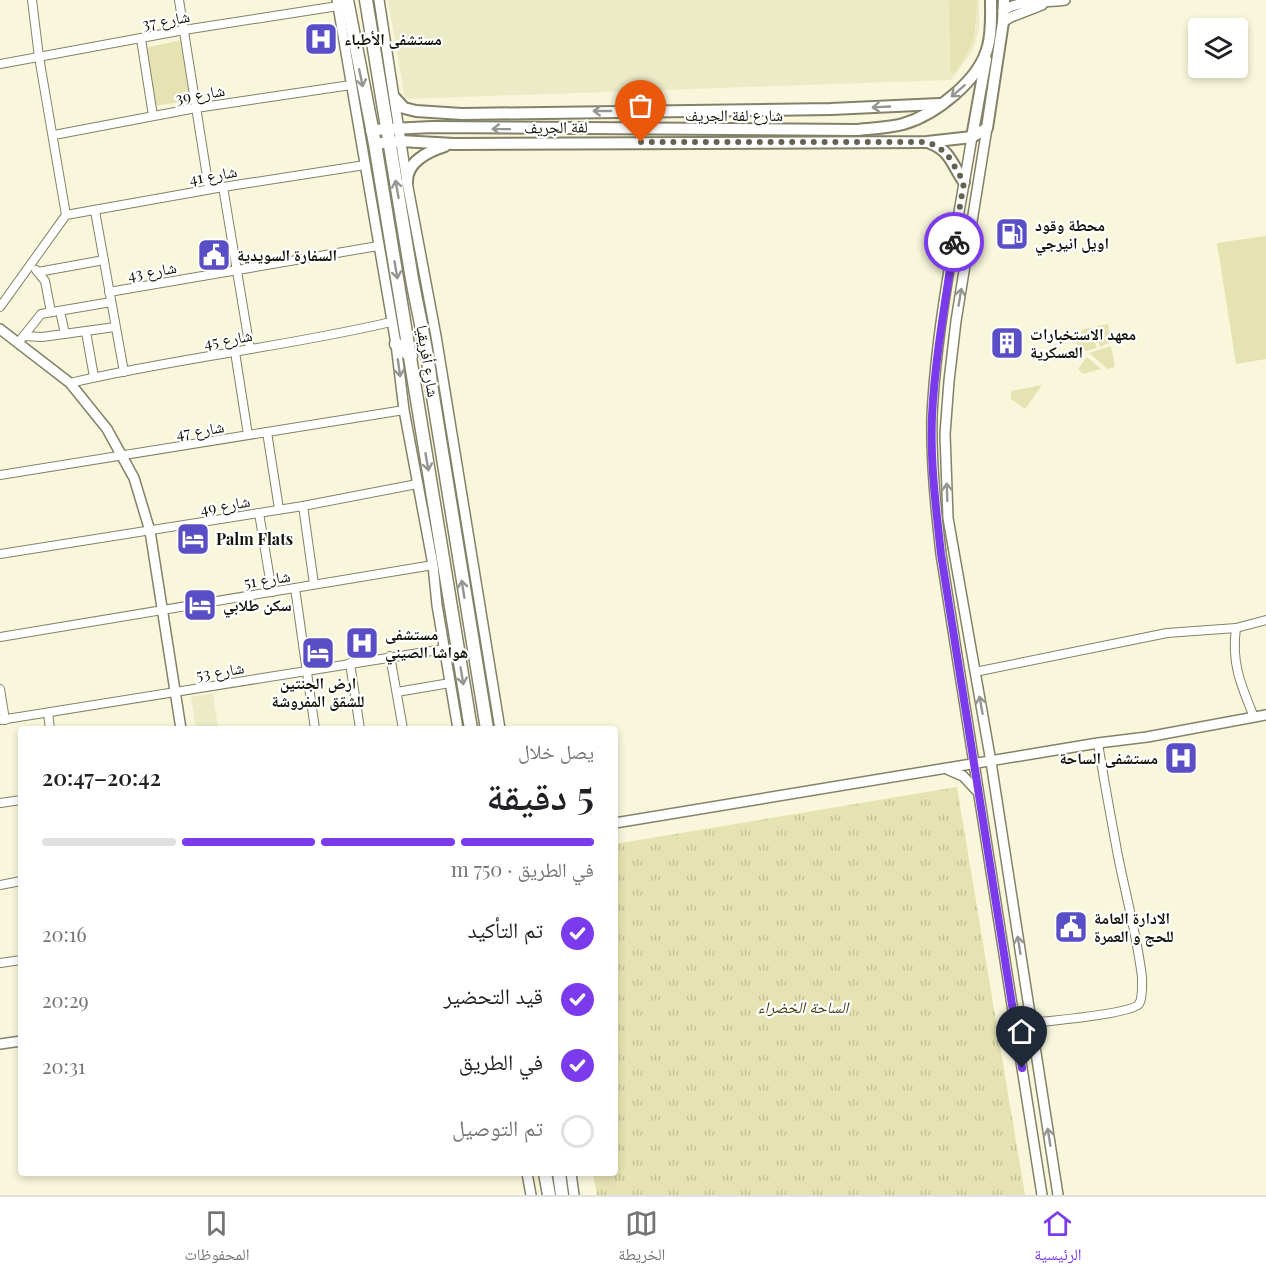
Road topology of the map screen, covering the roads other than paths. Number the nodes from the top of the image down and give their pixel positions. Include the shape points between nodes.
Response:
1 (32, 0) edge
2 (179, 0) edge
3 (366, 0) edge
4 (380, 0) edge
5 (991, 0) edge
6 (1065, 0) edge
7 (341, 2) edge
8 (1003, 11) edge
9 (184, 30) junction
10 (141, 39) junction
11 (988, 47) junction
12 (39, 57) junction
13 (0, 64) edge
14 (351, 85) junction
15 (395, 98) junction
16 (939, 104) junction
17 (196, 108) junction
18 (153, 116) junction
19 (392, 128) junction
20 (987, 128) junction
21 (371, 130) junction
22 (54, 135) junction
23 (972, 137) junction
24 (394, 142) junction
25 (927, 142) junction
26 (375, 144) junction
27 (454, 144) junction
28 (365, 165) junction
29 (407, 182) junction
30 (964, 182) junction
31 (223, 187) junction
32 (209, 189) junction
33 (95, 210) junction
34 (66, 215) junction
35 (378, 246) junction
36 (104, 260) junction
37 (30, 266) junction
38 (238, 270) junction
39 (38, 272) junction
40 (109, 292) junction
41 (111, 302) junction
42 (0, 307) edge
43 (56, 311) junction
44 (391, 322) junction
45 (115, 327) junction
46 (0, 329) edge
47 (86, 332) junction
48 (65, 334) junction
49 (436, 336) junction
50 (21, 340) junction
51 (396, 344) junction
52 (250, 349) junction
53 (235, 352) junction
54 (428, 355) junction
55 (411, 356) junction
56 (124, 372) junction
57 (94, 377) junction
58 (70, 383) junction
59 (404, 410) junction
60 (932, 415) junction
61 (946, 416) junction
62 (267, 432) junction
63 (248, 435) junction
64 (123, 456) junction
65 (0, 474) edge
66 (417, 484) junction
67 (303, 506) junction
68 (279, 509) junction
69 (259, 513) junction
70 (452, 515) junction
71 (437, 518) junction
72 (150, 531) junction
73 (953, 552) junction
74 (0, 554) edge
75 (941, 554) junction
76 (433, 566) junction
77 (315, 584) junction
78 (295, 588) junction
79 (272, 592) junction
80 (164, 610) junction
81 (1266, 620) edge
82 (1236, 628) junction
83 (0, 637) edge
84 (444, 649) junction
85 (474, 653) junction
86 (390, 656) junction
87 (488, 659) junction
88 (350, 663) junction
89 (306, 670) junction
90 (975, 672) junction
91 (450, 683) junction
92 (0, 689) edge
93 (175, 692) junction
94 (397, 692) junction
95 (48, 713) junction
96 (1266, 715) edge
97 (1254, 717) junction
98 (3, 720) edge
99 (50, 726) edge
100 (180, 726) edge
101 (315, 726) edge
102 (360, 726) edge
103 (403, 726) edge
104 (457, 726) edge
105 (471, 726) edge
106 (486, 726) edge
107 (499, 726) edge
108 (1098, 743) junction
109 (991, 762) junction
110 (975, 765) junction
111 (946, 770) junction
112 (980, 795) junction
113 (18, 800) edge
114 (0, 803) edge
115 (618, 824) edge
116 (18, 882) edge
117 (0, 885) edge
118 (18, 960) edge
119 (0, 963) edge
120 (1031, 1023) junction
121 (18, 1041) edge
122 (0, 1044) edge
123 (528, 1176) edge
124 (546, 1176) edge
125 (559, 1176) edge
126 (571, 1176) edge
127 (531, 1195) edge
128 (549, 1195) edge
129 (562, 1195) edge
130 (574, 1195) edge
131 (1042, 1195) edge
132 (1058, 1195) edge

1 - 12 street
2 - 9 street
3 - 19 highway, شارع أفريقيا
4 - 15 street, شارع أفريقيا
5 - 11 main road, شارع لفة الجريف
6 - 8 street via 1011,17
7 - 9 street, شارع 37
7 - 14 street, شارع أفريقيا
7 -> 21 highway, شارع أفريقيا
8 - 20 main road
9 - 10 street, شارع 37
9 - 17 street
10 - 12 street, شارع 37
10 - 18 street
11 -> 16 main road, شارع لفة الجريف via 966,84
11 - 23 main road
12 - 13 street, شارع 37
12 - 22 street
14 - 17 street, شارع 39
14 - 28 street, شارع أفريقيا
16 -> 15 main road via 483,114 416,111 404,108
15 - 19 street, شارع أفريقيا
16 -> 19 main road, شارع لفة الجريف via 923,117 901,125 857,130
17 - 18 street, شارع 39
17 - 32 street
18 - 22 street, شارع 39
19 - 21 main road
19 - 24 highway, شارع أفريقيا
20 - 23 main road, لفة الجريف
61 -> 20 street via 956,321
21 - 26 highway, شارع أفريقيا
22 - 34 street
23 - 25 main road, لفة الجريف
23 - 30 street
24 - 26 main road, لفة الجريف
24 - 27 main road, لفة الجريف
24 - 29 street, شارع أفريقيا
54 -> 24 highway, شارع أفريقيا via 411,274
25 - 27 main road, لفة الجريف
25 - 30 main road via 946,152
26 -> 55 highway, شارع أفريقيا
27 - 29 main road via 429,151 419,159 409,171
28 - 31 street, شارع 41
28 - 35 street, شارع أفريقيا
29 - 49 street, شارع أفريقيا
30 - 60 street
31 - 32 street, شارع 41
31 - 38 street
32 - 33 street, شارع 41
33 - 34 street, شارع 41
33 - 36 street
34 - 37 street
35 - 38 street, شارع 43
35 - 44 street, شارع أفريقيا
36 - 39 street
36 - 40 street
37 - 39 street
37 - 42 street
38 - 40 street, شارع 43
38 - 52 street
39 - 43 street
40 - 41 street
41 - 43 street
41 - 45 street
43 - 48 street
43 - 50 street via 38,316
44 - 51 street, شارع أفريقيا
44 - 52 street, شارع 45
45 - 47 street
45 - 56 street
46 - 50 street
47 - 48 street
47 - 57 street
48 - 50 street
49 - 54 highway
49 - 87 street, شارع أفريقيا
50 - 58 street
51 - 55 highway
51 -> 59 street, شارع أفريقيا
52 - 53 street, شارع 45
53 - 56 street, شارع 45
53 - 63 street
54 - 70 highway, شارع أفريقيا
55 -> 71 highway, شارع أفريقيا
56 - 57 street, شارع 45
57 - 58 street, شارع 45
58 - 64 street
59 - 62 street, شارع 47
59 - 66 street, شارع أفريقيا
60 - 61 street
60 - 75 street
73 -> 61 street via 947,499
62 - 63 street, شارع 47
62 - 68 street
63 - 64 street, شارع 47
64 - 65 street, شارع 47
64 - 72 street via 139,490
66 - 67 street, شارع 49
66 - 76 street, شارع أفريقيا
67 - 68 street, شارع 49
67 - 77 street
68 - 69 street, شارع 49
69 - 72 street, شارع 49
69 - 79 street
70 - 71 highway
85 -> 70 highway, شارع أفريقيا
71 -> 105 highway, شارع أفريقيا
72 - 74 street, شارع 49
72 - 80 street
73 - 75 street
73 - 90 street
75 - 110 street
76 - 77 street, شارع 51
76 - 84 street, شارع أفريقيا
77 - 78 street, شارع 51
78 - 79 street, شارع 51
78 - 89 street
79 - 80 street, شارع 51
80 - 83 street, شارع 51
80 - 93 street
81 - 82 street
82 - 90 street via 1167,633
82 - 97 street via 1233,647 1237,675
84 - 86 street, شارع 53
84 - 91 street, شارع أفريقيا
85 - 87 highway
85 - 106 highway, شارع أفريقيا
86 - 88 street, شارع 53
86 - 94 street
87 - 107 street, شارع أفريقيا
88 - 89 street, شارع 53
88 - 102 street
89 - 93 street, شارع 53
89 - 101 street
109 -> 90 street
91 - 94 street
91 - 104 street, شارع أفريقيا
92 - 98 street
93 - 95 street, شارع 53
93 - 100 street
94 - 103 street
95 - 98 street, شارع 53
95 - 99 street
96 - 97 street
97 - 108 street
108 - 109 street
108 - 120 street via 1133,925 1142,996 1134,1008 1119,1012
109 - 110 street
120 -> 109 street
110 - 111 street
110 - 112 street
111 - 112 street via 963,776
111 - 115 street
112 - 131 street
113 - 114 street
116 - 117 street
118 - 119 street
132 -> 120 street
121 - 122 street
123 - 127 street
124 - 128 highway
125 - 129 highway
126 - 130 street

